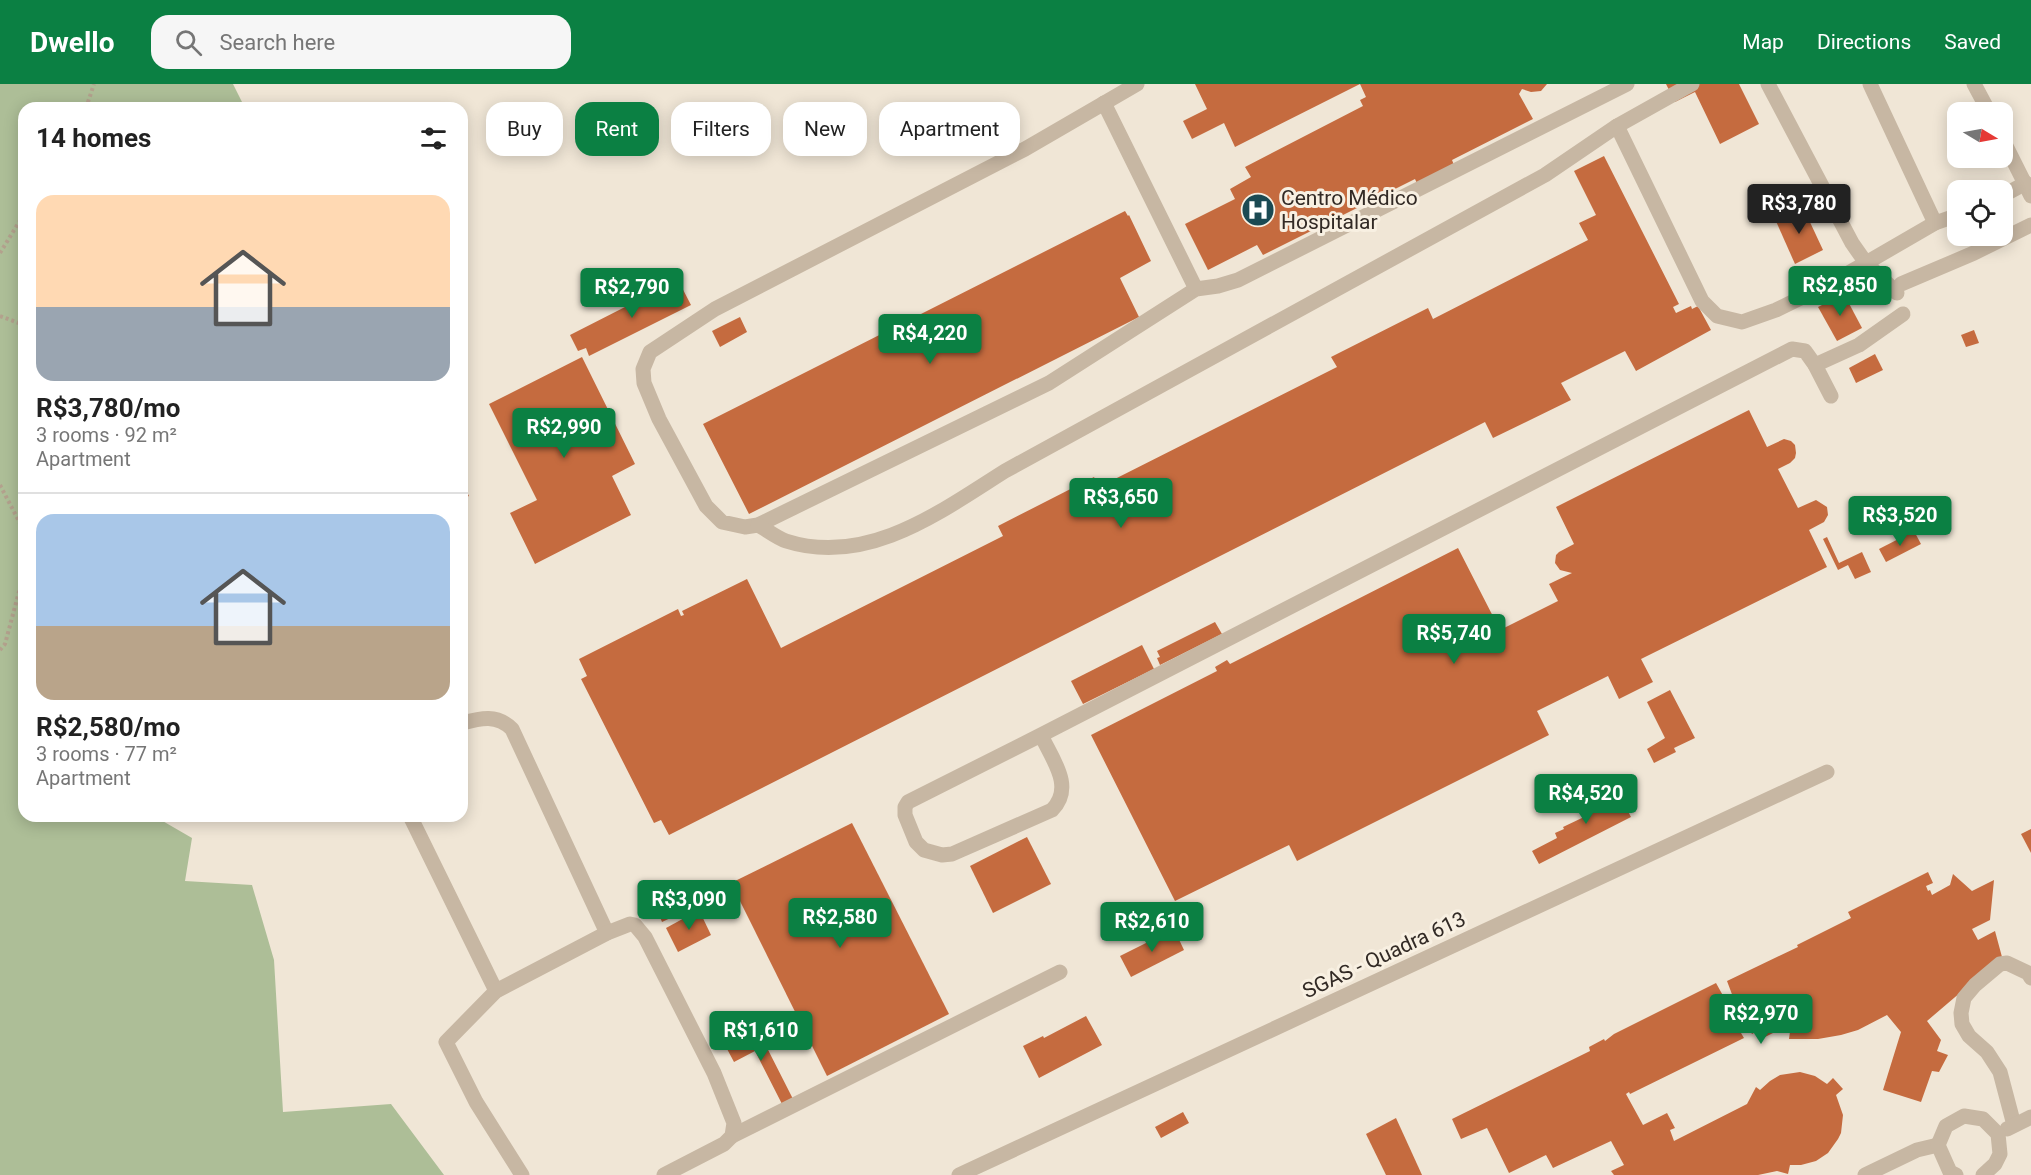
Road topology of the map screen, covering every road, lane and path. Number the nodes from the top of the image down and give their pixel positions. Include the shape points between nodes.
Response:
1 (94, 84) edge
2 (1137, 84) edge
3 (1627, 84) edge
4 (1692, 84) edge
5 (1768, 84) edge
6 (1870, 84) edge
7 (1974, 84) edge
8 (1612, 88) edge
9 (88, 102) edge
10 (1984, 102) edge
11 (1104, 103) junction
12 (1617, 126) junction
13 (2013, 159) edge
14 (2029, 189) edge
15 (2013, 193) edge
16 (1947, 218) edge
17 (1935, 223) junction
18 (18, 224) edge
19 (2031, 225) edge
20 (0, 253) edge
21 (1866, 263) junction
22 (1196, 289) junction
23 (1903, 314) dead end
24 (0, 316) edge
25 (18, 323) edge
26 (1815, 365) junction
27 (1831, 396) dead end
28 (0, 485) edge
29 (18, 520) edge
30 (758, 525) junction
31 (18, 595) edge
32 (0, 650) edge
33 (468, 722) edge
34 (1041, 735) junction
35 (1827, 772) dead end
36 (413, 822) edge
37 (607, 933) junction
38 (1060, 972) dead end
39 (2031, 978) edge
40 (496, 991) junction
41 (2031, 1117) edge
42 (2014, 1125) junction
43 (1998, 1134) junction
44 (732, 1136) junction
45 (1938, 1144) junction
46 (1997, 1170) edge
47 (1949, 1174) edge
48 (522, 1175) edge
49 (664, 1175) edge
50 (959, 1175) edge
51 (1865, 1175) edge
52 (1983, 1175) edge

1 - 9 path
2 - 11 lane
3 - 8 lane
4 - 12 lane
5 - 21 lane
6 - 17 lane
7 - 10 lane
8 - 22 lane via 1238,280
11 - 22 lane
11 - 30 lane via 1025,149 715,309 650,352 643,369 644,383 658,418 706,506 722,522 745,527
12 - 21 lane via 1702,301 1716,316 1742,322 1776,310
12 - 30 lane via 1545,175 1005,471 922,523 843,548 785,540
13 - 14 lane
14 - 15 lane
16 - 17 lane
17 - 21 lane
18 - 20 path
19 - 21 lane via 1899,288
22 - 30 lane via 1049,382
23 - 26 lane via 1859,345
24 - 25 path
26 - 27 lane
26 - 34 lane via 1805,351 1792,349
28 - 29 path
31 - 32 path
33 - 37 lane via 494,718 512,729
34 - 34 lane via 908,802 905,815 916,842 934,854 952,854 1052,810 1061,801 1063,789
35 - 50 lane, SGAS - Quadra 613
36 - 40 lane
37 - 40 lane
37 - 44 lane via 630,924 640,930 714,1072 734,1123
38 - 44 lane
39 - 42 lane via 2007,963 2000,964 1964,998 1961,1013 1969,1036 1987,1052 2000,1072
40 - 48 lane via 446,1042 476,1102
41 - 42 lane
42 - 43 lane
43 - 45 lane via 1983,1119 1964,1116 1946,1126
43 - 46 lane
44 - 49 lane
45 - 47 lane
45 - 51 lane
46 - 52 lane

